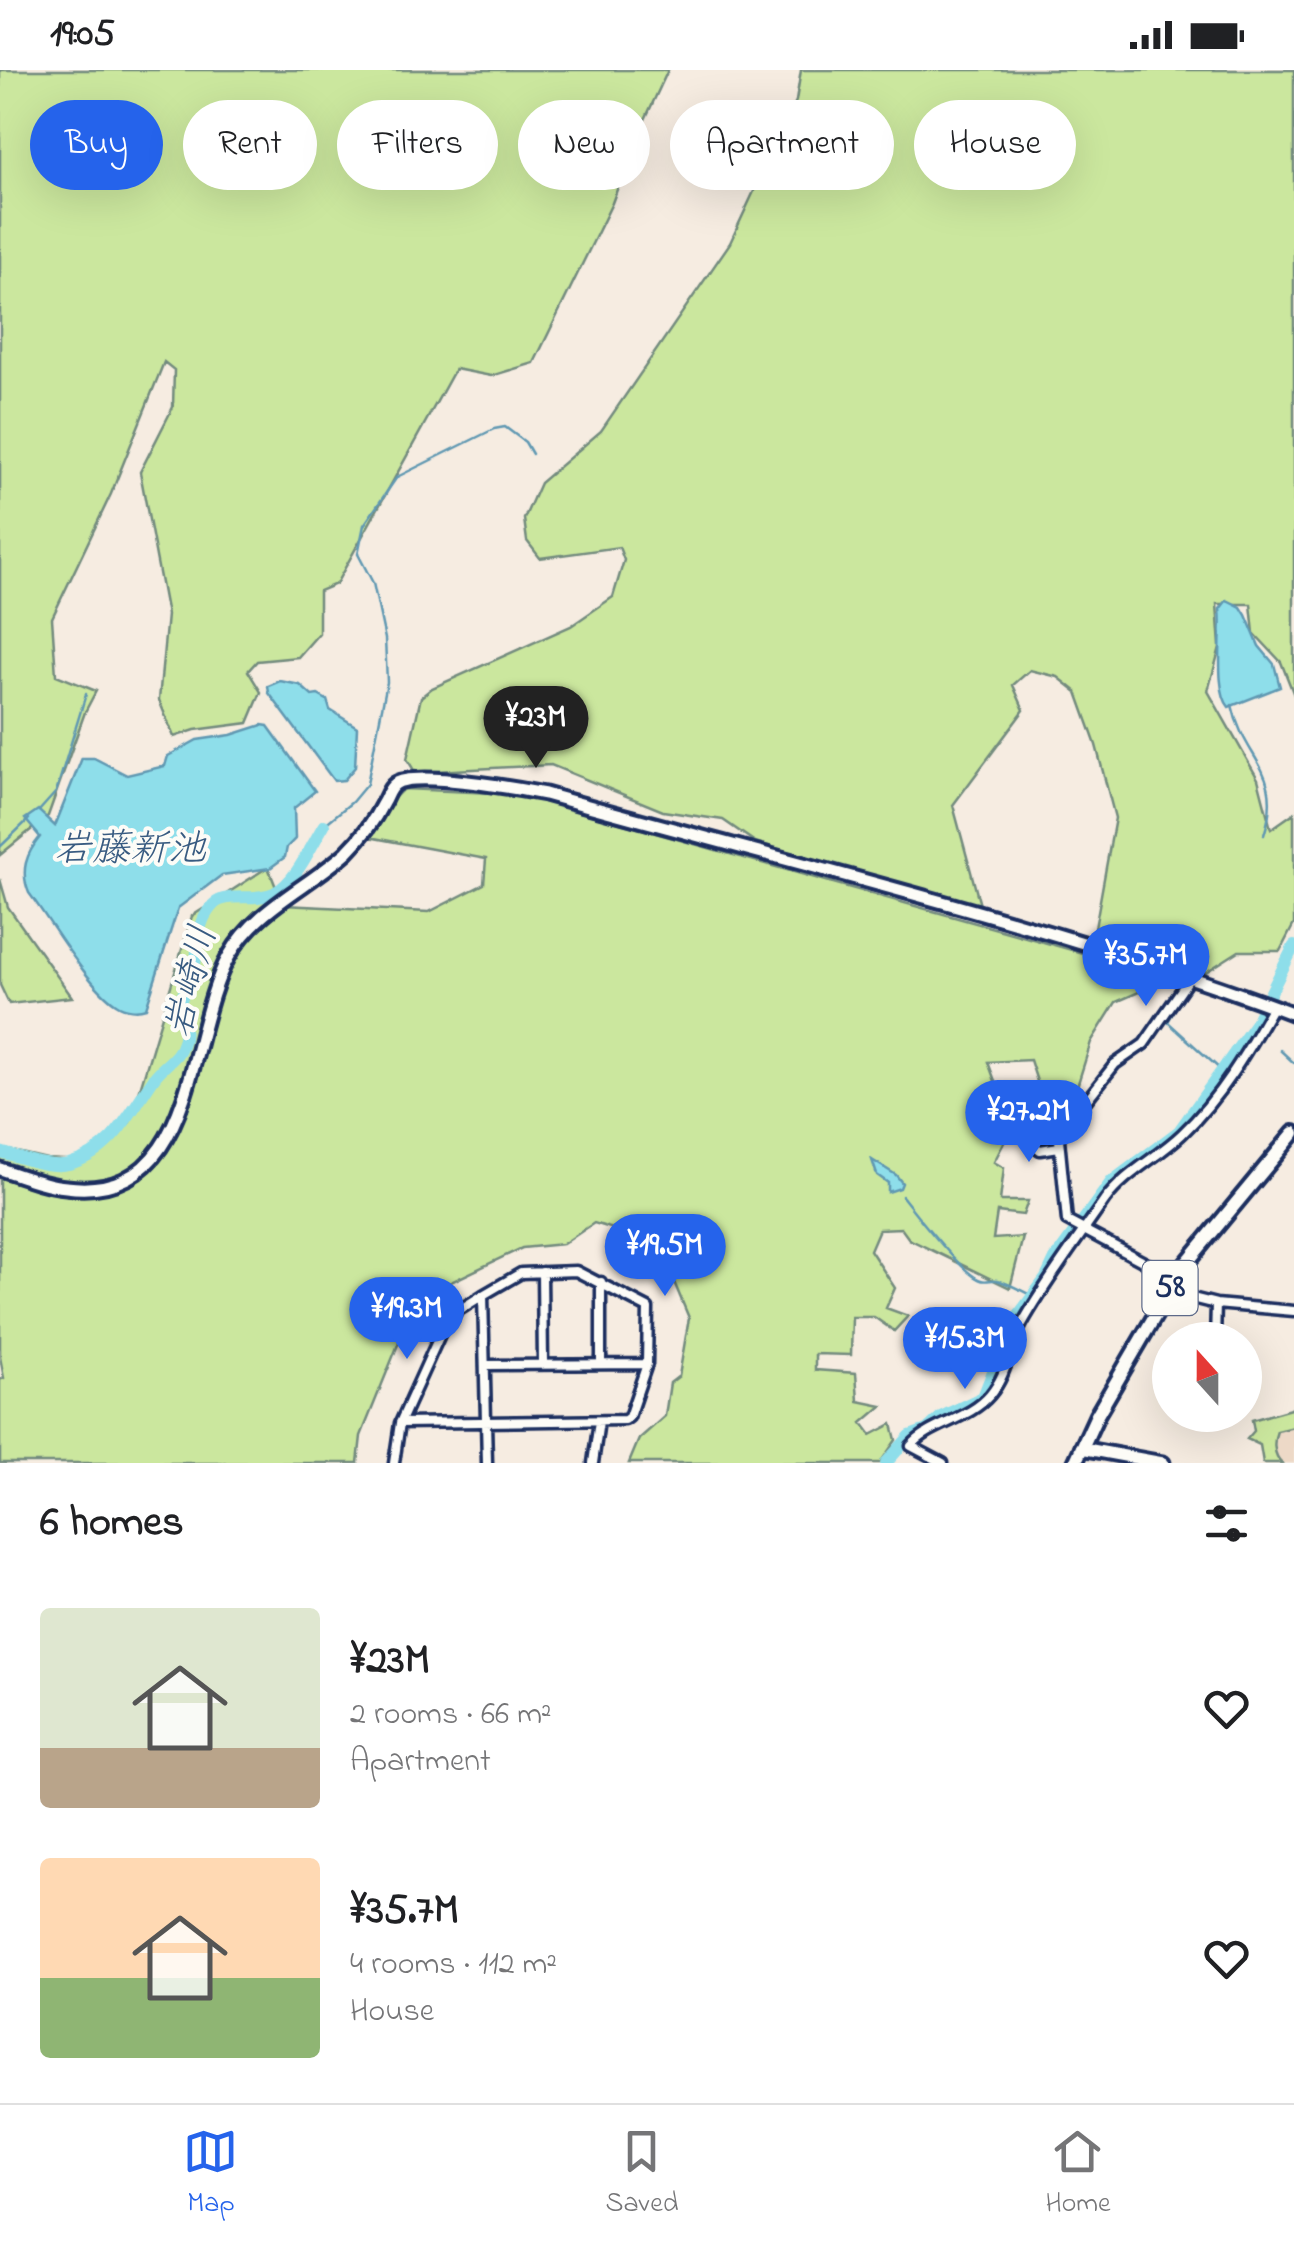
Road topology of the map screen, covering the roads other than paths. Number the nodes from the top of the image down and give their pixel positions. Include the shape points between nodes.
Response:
1 (1192, 976) junction
2 (1273, 1006) junction
3 (1294, 1014) edge
4 (1016, 1130) dead end
5 (1294, 1133) edge
6 (1059, 1147) junction
7 (0, 1169) edge
8 (1082, 1232) junction
9 (542, 1272) junction
10 (1176, 1279) junction
11 (600, 1282) junction
12 (1168, 1292) junction
13 (483, 1295) junction
14 (1216, 1304) junction
15 (1294, 1310) edge
16 (1216, 1322) edge
17 (543, 1364) junction
18 (601, 1364) junction
19 (647, 1364) junction
20 (487, 1365) junction
21 (599, 1421) junction
22 (487, 1422) junction
23 (400, 1423) junction
24 (1081, 1448) junction
25 (394, 1463) edge
26 (487, 1463) edge
27 (593, 1463) edge
28 (943, 1463) edge
29 (1075, 1463) edge
30 (1163, 1463) edge

1 - 2 street
1 - 6 street via 1144,1044 1115,1064 1062,1130
1 - 7 street via 545,794 468,781 402,781 391,787 350,849 260,916 235,946 218,980 174,1129 148,1162 86,1188
2 - 3 street
2 - 8 street via 1184,1132 1121,1180
4 - 6 street via 1040,1150
5 - 10 main road, 58
6 - 8 street via 1066,1222
8 - 10 street
8 - 28 street via 1020,1328 988,1397 911,1446
9 - 11 street via 576,1271
9 - 13 street via 521,1273
9 - 17 street
10 - 12 main road, 58
11 - 18 street
11 - 19 street via 648,1308
12 - 14 street
12 - 24 main road, 58
13 - 20 street
13 - 23 street via 448,1318
14 - 15 street
14 - 16 street
17 - 18 street
17 - 20 street
18 - 19 street
19 - 21 street via 629,1418
20 - 22 street
21 - 22 street
21 - 27 street
22 - 23 street
22 - 26 street
23 - 25 street
24 - 29 main road, 58
24 - 30 street

